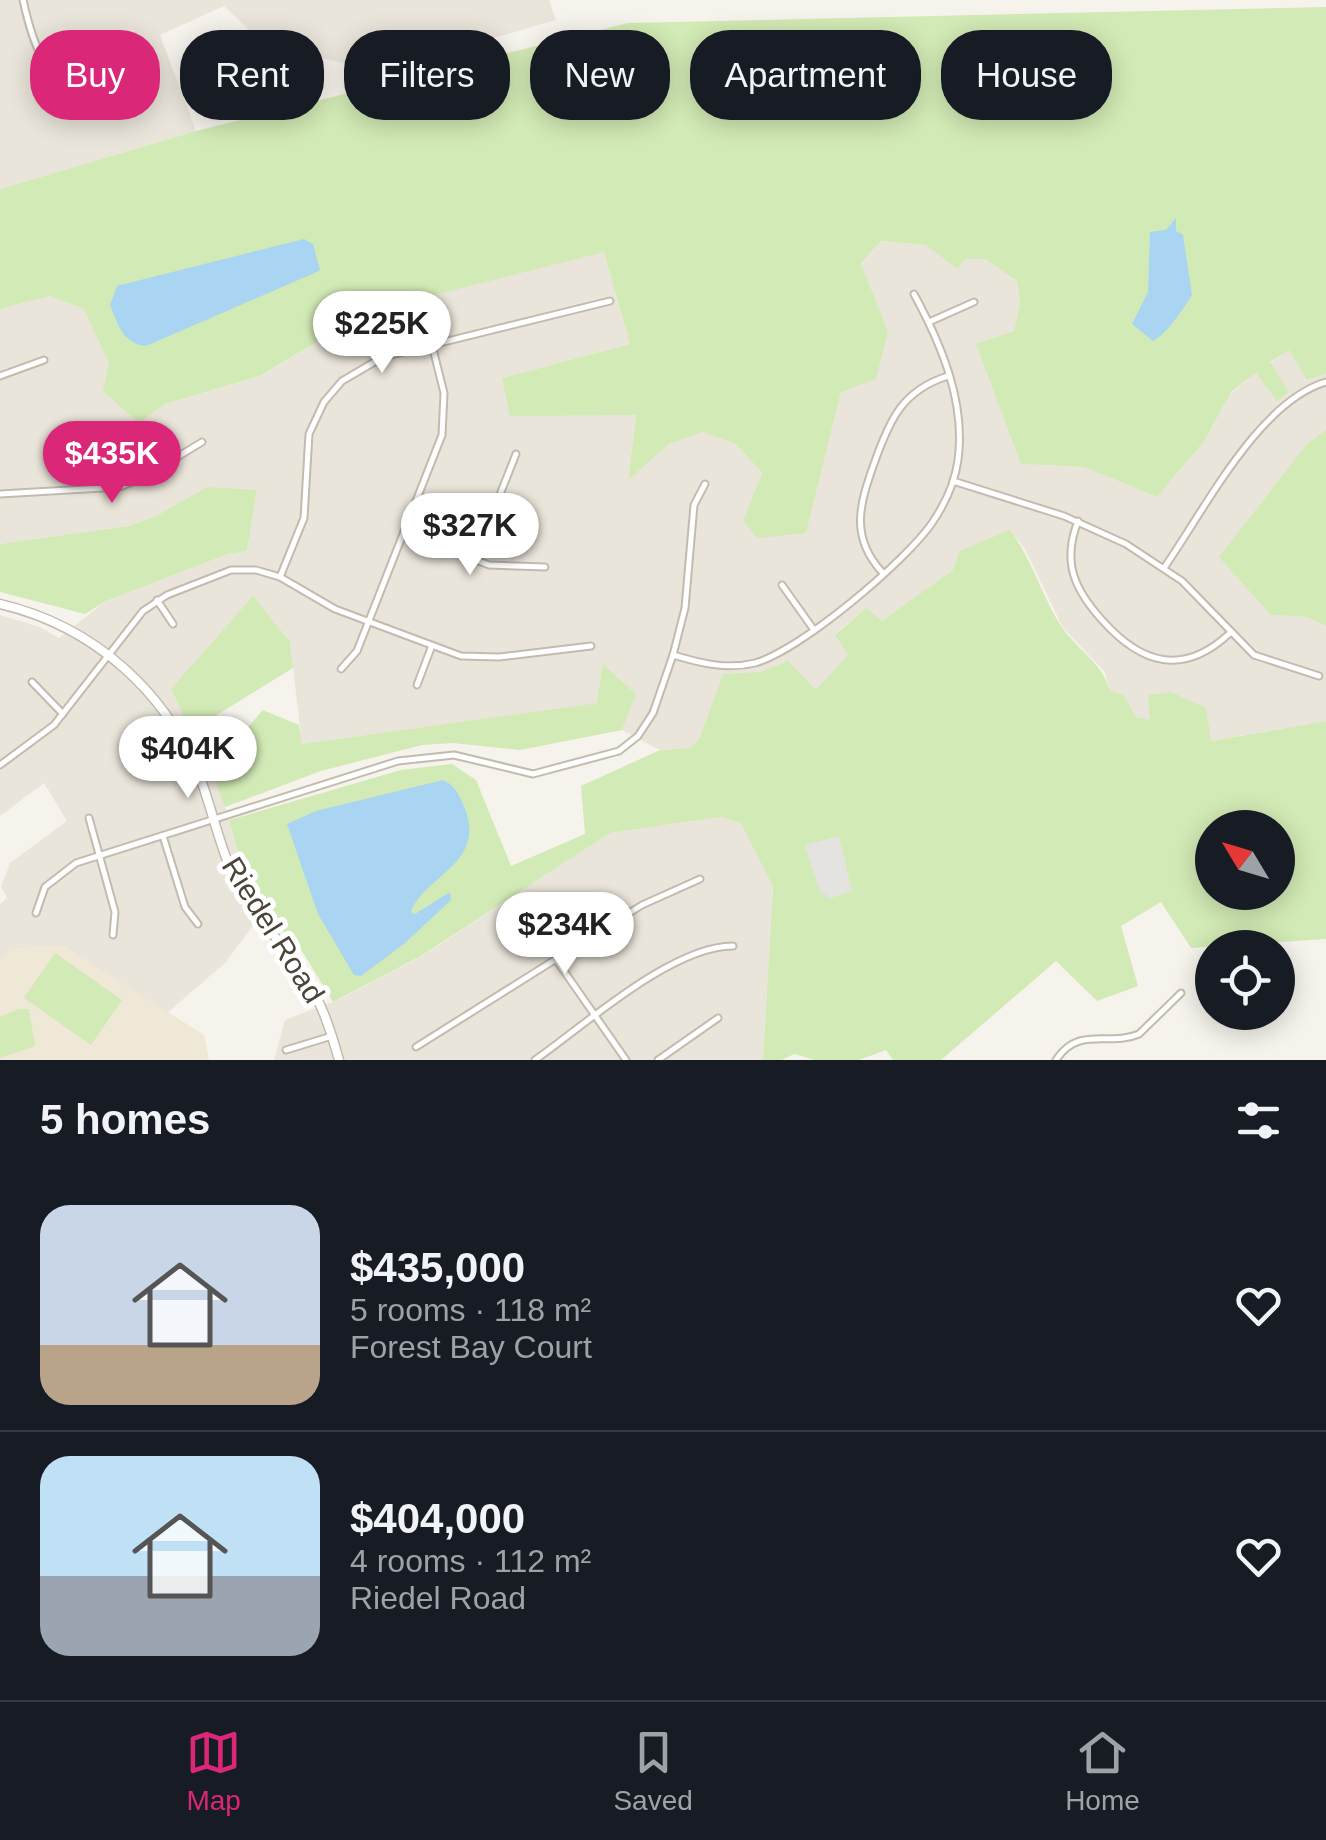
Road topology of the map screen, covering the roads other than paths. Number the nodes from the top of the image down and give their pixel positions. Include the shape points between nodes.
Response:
1 (23, 0) edge
2 (33, 30) edge
3 (914, 294) dead end
4 (610, 300) dead end
5 (974, 302) dead end
6 (929, 322) junction
7 (432, 345) junction
8 (44, 360) dead end
9 (0, 376) edge
10 (948, 376) junction
11 (1326, 382) edge
12 (202, 442) dead end
13 (516, 454) dead end
14 (953, 481) junction
15 (705, 484) dead end
16 (0, 494) edge
17 (1078, 521) junction
18 (405, 533) junction
19 (474, 560) junction
20 (546, 567) dead end
21 (1164, 568) junction
22 (882, 572) junction
23 (280, 577) junction
24 (782, 585) dead end
25 (158, 600) junction
26 (0, 604) edge
27 (172, 624) dead end
28 (369, 624) junction
29 (814, 630) junction
30 (1230, 634) junction
31 (591, 646) dead end
32 (431, 648) junction
33 (108, 654) junction
34 (673, 655) junction
35 (340, 669) dead end
36 (1320, 676) dead end
37 (32, 682) dead end
38 (417, 684) dead end
39 (63, 714) junction
40 (0, 764) edge
41 (89, 818) dead end
42 (213, 820) junction
43 (163, 836) junction
44 (97, 856) junction
45 (700, 879) dead end
46 (36, 913) dead end
47 (198, 924) dead end
48 (113, 935) dead end
49 (733, 946) dead end
50 (558, 961) junction
51 (1181, 994) dead end
52 (596, 1018) junction
53 (718, 1018) dead end
54 (332, 1036) junction
55 (416, 1047) dead end
56 (286, 1050) dead end
57 (340, 1060) edge
58 (535, 1060) edge
59 (626, 1060) edge
60 (658, 1060) edge
61 (1056, 1060) edge

1 - 2 street
3 - 6 street
4 - 7 street
5 - 6 street
6 - 10 street
7 - 18 street via 444,422
7 - 23 street via 354,371 324,402 307,446 301,530
8 - 9 street
10 - 14 street via 960,427
10 - 22 street via 922,385 899,406 862,498 860,531
11 - 21 street via 1276,410 1254,434
12 - 16 street via 120,486
13 - 19 street
14 - 17 street
14 - 22 street via 932,522
15 - 34 street via 694,505 685,608
17 - 21 street
17 - 30 street via 1069,554 1073,579 1126,646 1177,660 1208,651
18 - 19 street
18 - 28 street
19 - 20 street
21 - 30 street
22 - 29 street
23 - 25 street via 231,570
23 - 28 street
24 - 29 street
25 - 27 street
25 - 33 street
26 - 33 street, Riedel Road via 52,621
28 - 32 street
28 - 35 street
29 - 34 street via 784,652 746,664
30 - 36 street via 1262,660
31 - 32 street via 484,658
32 - 38 street
33 - 39 street
33 - 42 street, Riedel Road via 168,717 192,758
34 - 42 street via 646,726 608,756 524,774 466,757 430,755 344,775
37 - 39 street
39 - 40 street
41 - 44 street
42 - 43 street
42 - 54 street, Riedel Road via 239,886 310,983
43 - 44 street
43 - 47 street via 185,907
44 - 46 street via 57,875 40,894
44 - 48 street via 116,912
45 - 50 street via 642,905
49 - 52 street via 680,961
50 - 52 street
50 - 55 street
51 - 61 street via 1139,1034 1087,1036
52 - 58 street
52 - 59 street
53 - 60 street
54 - 56 street
54 - 57 street, Riedel Road

